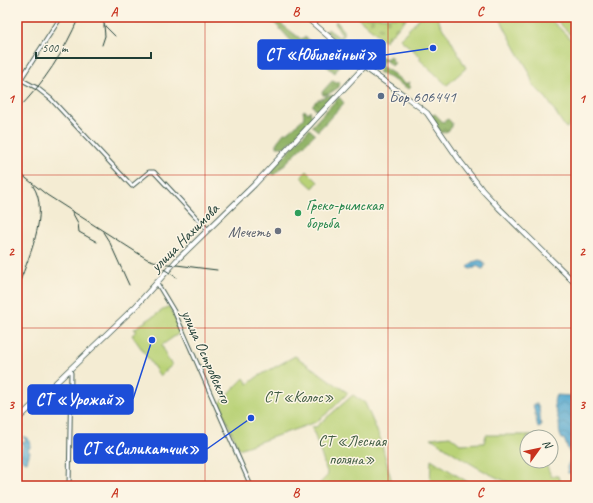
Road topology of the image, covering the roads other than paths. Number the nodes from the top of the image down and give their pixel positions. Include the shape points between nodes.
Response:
1 (61, 17) edge
2 (306, 17) edge
3 (364, 68) junction
4 (20, 79) junction
5 (17, 85) edge
6 (208, 230) junction
7 (157, 283) junction
8 (576, 284) edge
9 (70, 370) junction
10 (18, 417) edge
11 (69, 486) edge
12 (251, 486) edge

1 - 4 street
2 - 3 main road
3 - 6 main road, улица Нахимова
3 - 8 main road via 427,113 483,191
4 - 5 street
4 - 6 street via 47,95 132,186 149,172 154,172
6 - 7 main road, улица Нахимова
7 - 9 main road, улица Нахимова
7 - 12 street, улица Островского via 174,313
9 - 10 main road, улица Нахимова
9 - 11 street via 72,402

